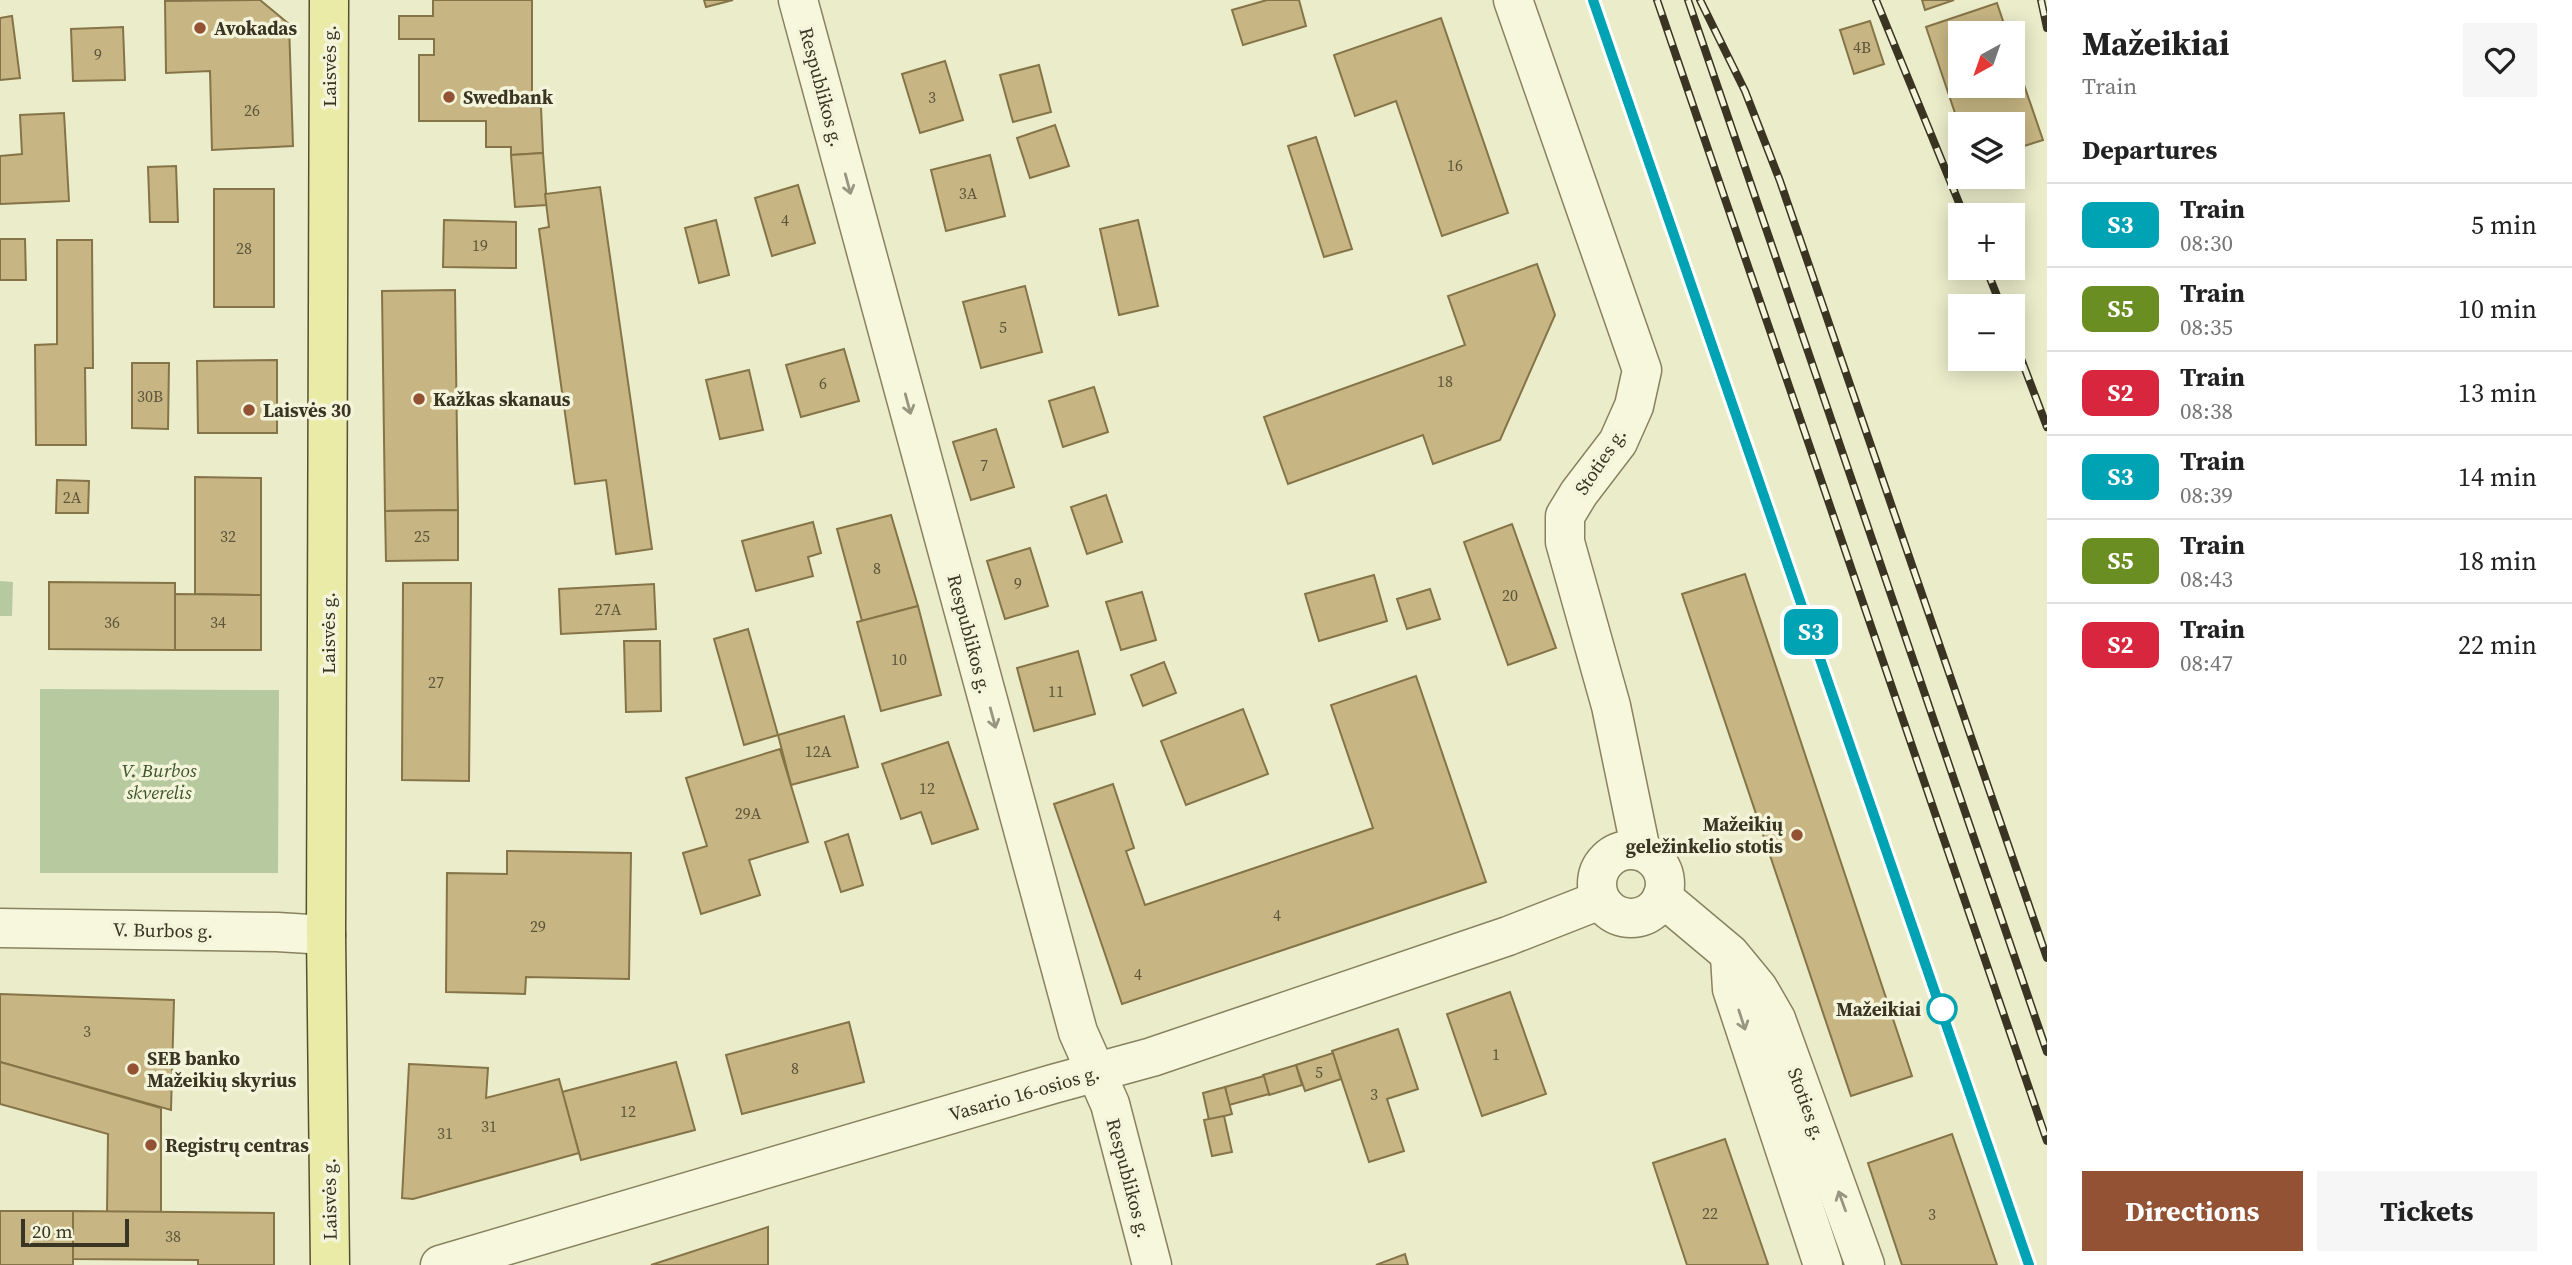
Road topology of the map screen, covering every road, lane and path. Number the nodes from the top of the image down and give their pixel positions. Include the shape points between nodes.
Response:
1 (329, 0) edge
2 (798, 0) edge
3 (1513, 0) edge
4 (1640, 851) junction
5 (1662, 897) junction
6 (1600, 900) junction
7 (0, 928) edge
8 (326, 935) junction
9 (1730, 954) junction
10 (1096, 1072) junction
11 (330, 1265) edge
12 (440, 1265) edge
13 (1152, 1265) edge
14 (1823, 1265) edge
15 (1865, 1265) edge

1 - 8 main road, Laisvės g.
2 -> 10 street, Respublikos g. via 1078,1032
3 - 4 street, Stoties g. via 1642,370 1618,442 1565,516 1565,542 1611,706
4 - 5 street via 1659,864 1665,886
4 - 6 street via 1618,852 1608,858 1597,877
5 - 6 street via 1657,907 1638,918 1616,915
5 - 9 street, Stoties g.
6 - 10 street, Vasario 16-osios g. via 1495,940
7 - 8 street, V. Burbos g.
8 - 11 main road, Laisvės g.
9 -> 14 street, Stoties g. via 1732,989
15 -> 9 street, Stoties g. via 1776,1019
10 - 12 street, Vasario 16-osios g.
10 - 13 street, Respublikos g. via 1110,1104

